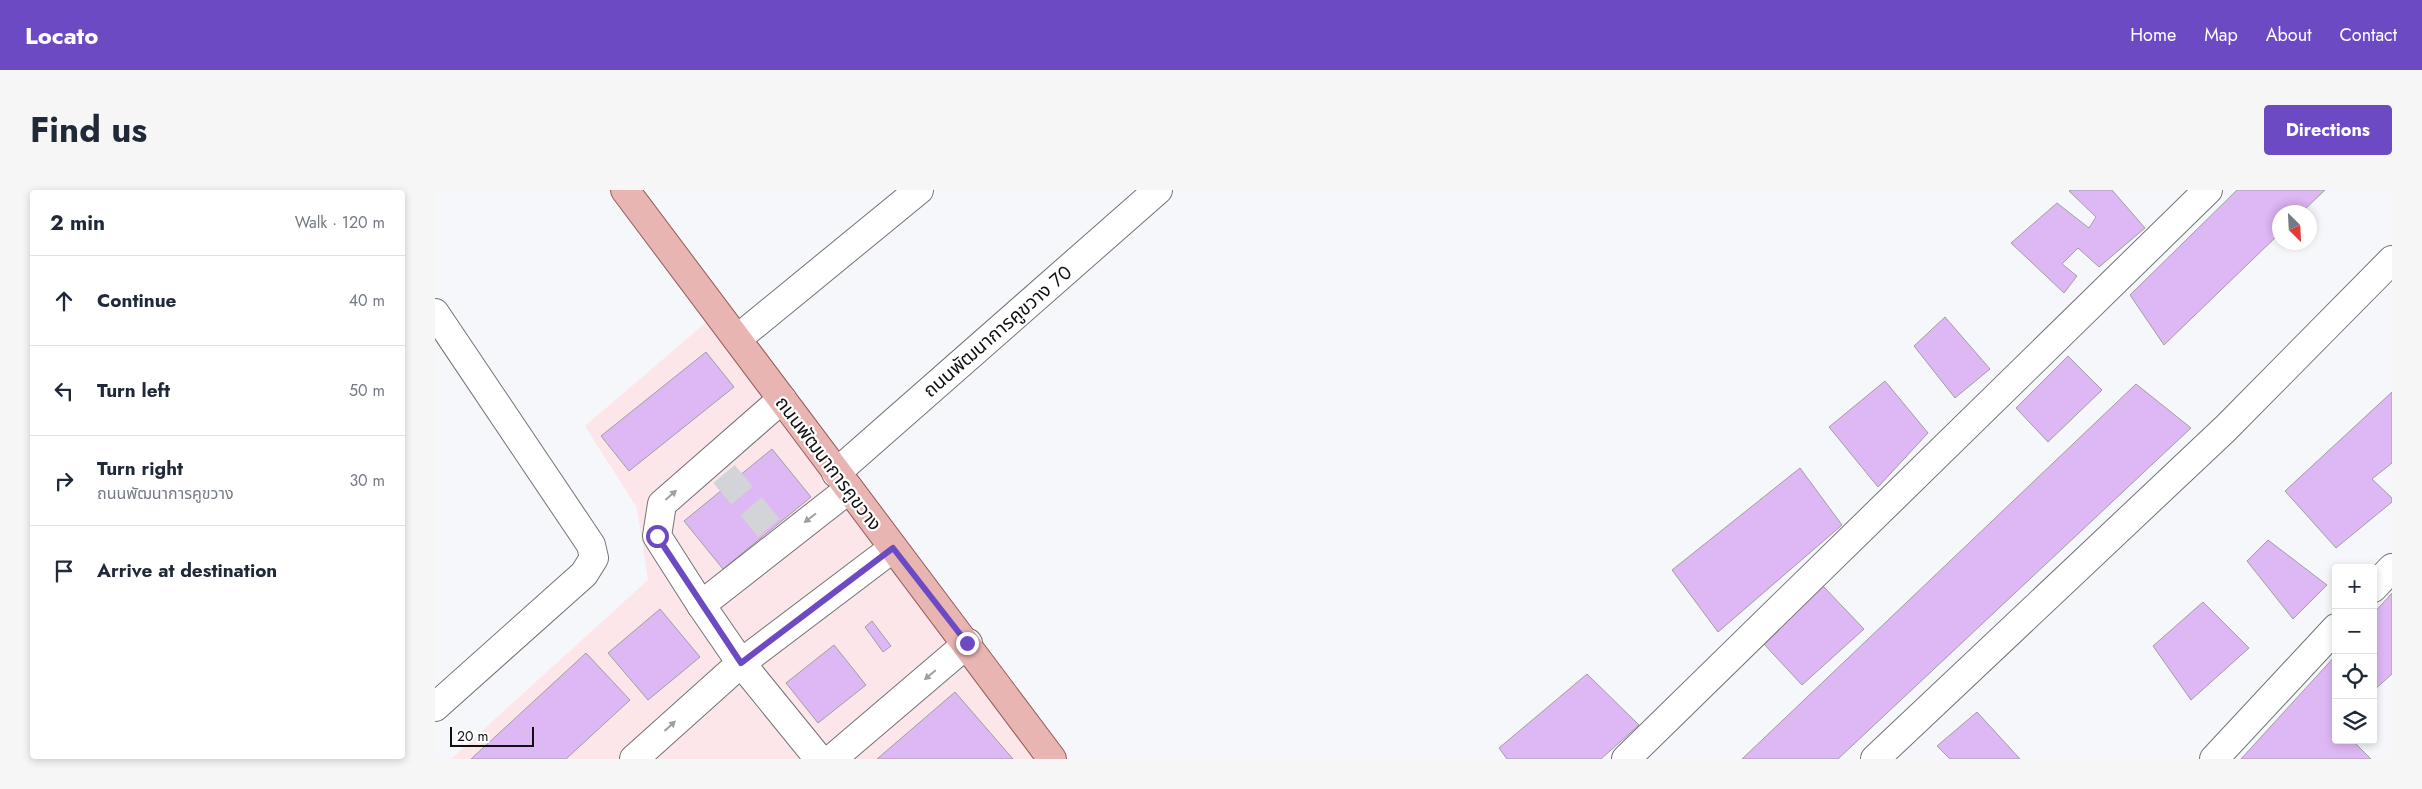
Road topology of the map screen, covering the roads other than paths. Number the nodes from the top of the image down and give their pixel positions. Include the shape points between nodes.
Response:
1 (919, 190) edge
2 (1158, 190) edge
3 (2208, 190) edge
4 (631, 192) edge
5 (2392, 260) edge
6 (435, 313) edge
7 (737, 339) junction
8 (782, 399) junction
9 (843, 481) junction
10 (893, 548) junction
11 (2392, 568) edge
12 (2377, 584) edge
13 (701, 605) junction
14 (2332, 632) edge
15 (967, 643) junction
16 (741, 663) junction
17 (435, 708) edge
18 (634, 759) edge
19 (819, 759) edge
20 (832, 759) edge
21 (1052, 759) edge
22 (1626, 759) edge
23 (1875, 759) edge
24 (2214, 759) edge

1 - 7 street
2 - 9 street, ถนนพัฒนาการคูขวาง 70
3 - 22 street
4 - 7 main road, ถนนพัฒนาการคูขวาง
5 - 23 street via 2226,428
6 - 17 street via 591,545 595,558 584,574
7 - 8 main road, ถนนพัฒนาการคูขวาง
8 - 9 main road, ถนนพัฒนาการคูขวาง
13 -> 8 street via 657,536 662,504 718,467
9 - 10 main road, ถนนพัฒนาการคูขวาง
9 -> 13 street, ถนนพัฒนาการคูขวาง 70 via 775,535
10 - 15 main road, ถนนพัฒนาการคูขวาง
10 - 16 street
11 - 12 street
13 - 16 street
14 - 24 street
15 -> 20 street
15 - 21 main road, ถนนพัฒนาการคูขวาง
18 -> 16 street
16 - 19 street

